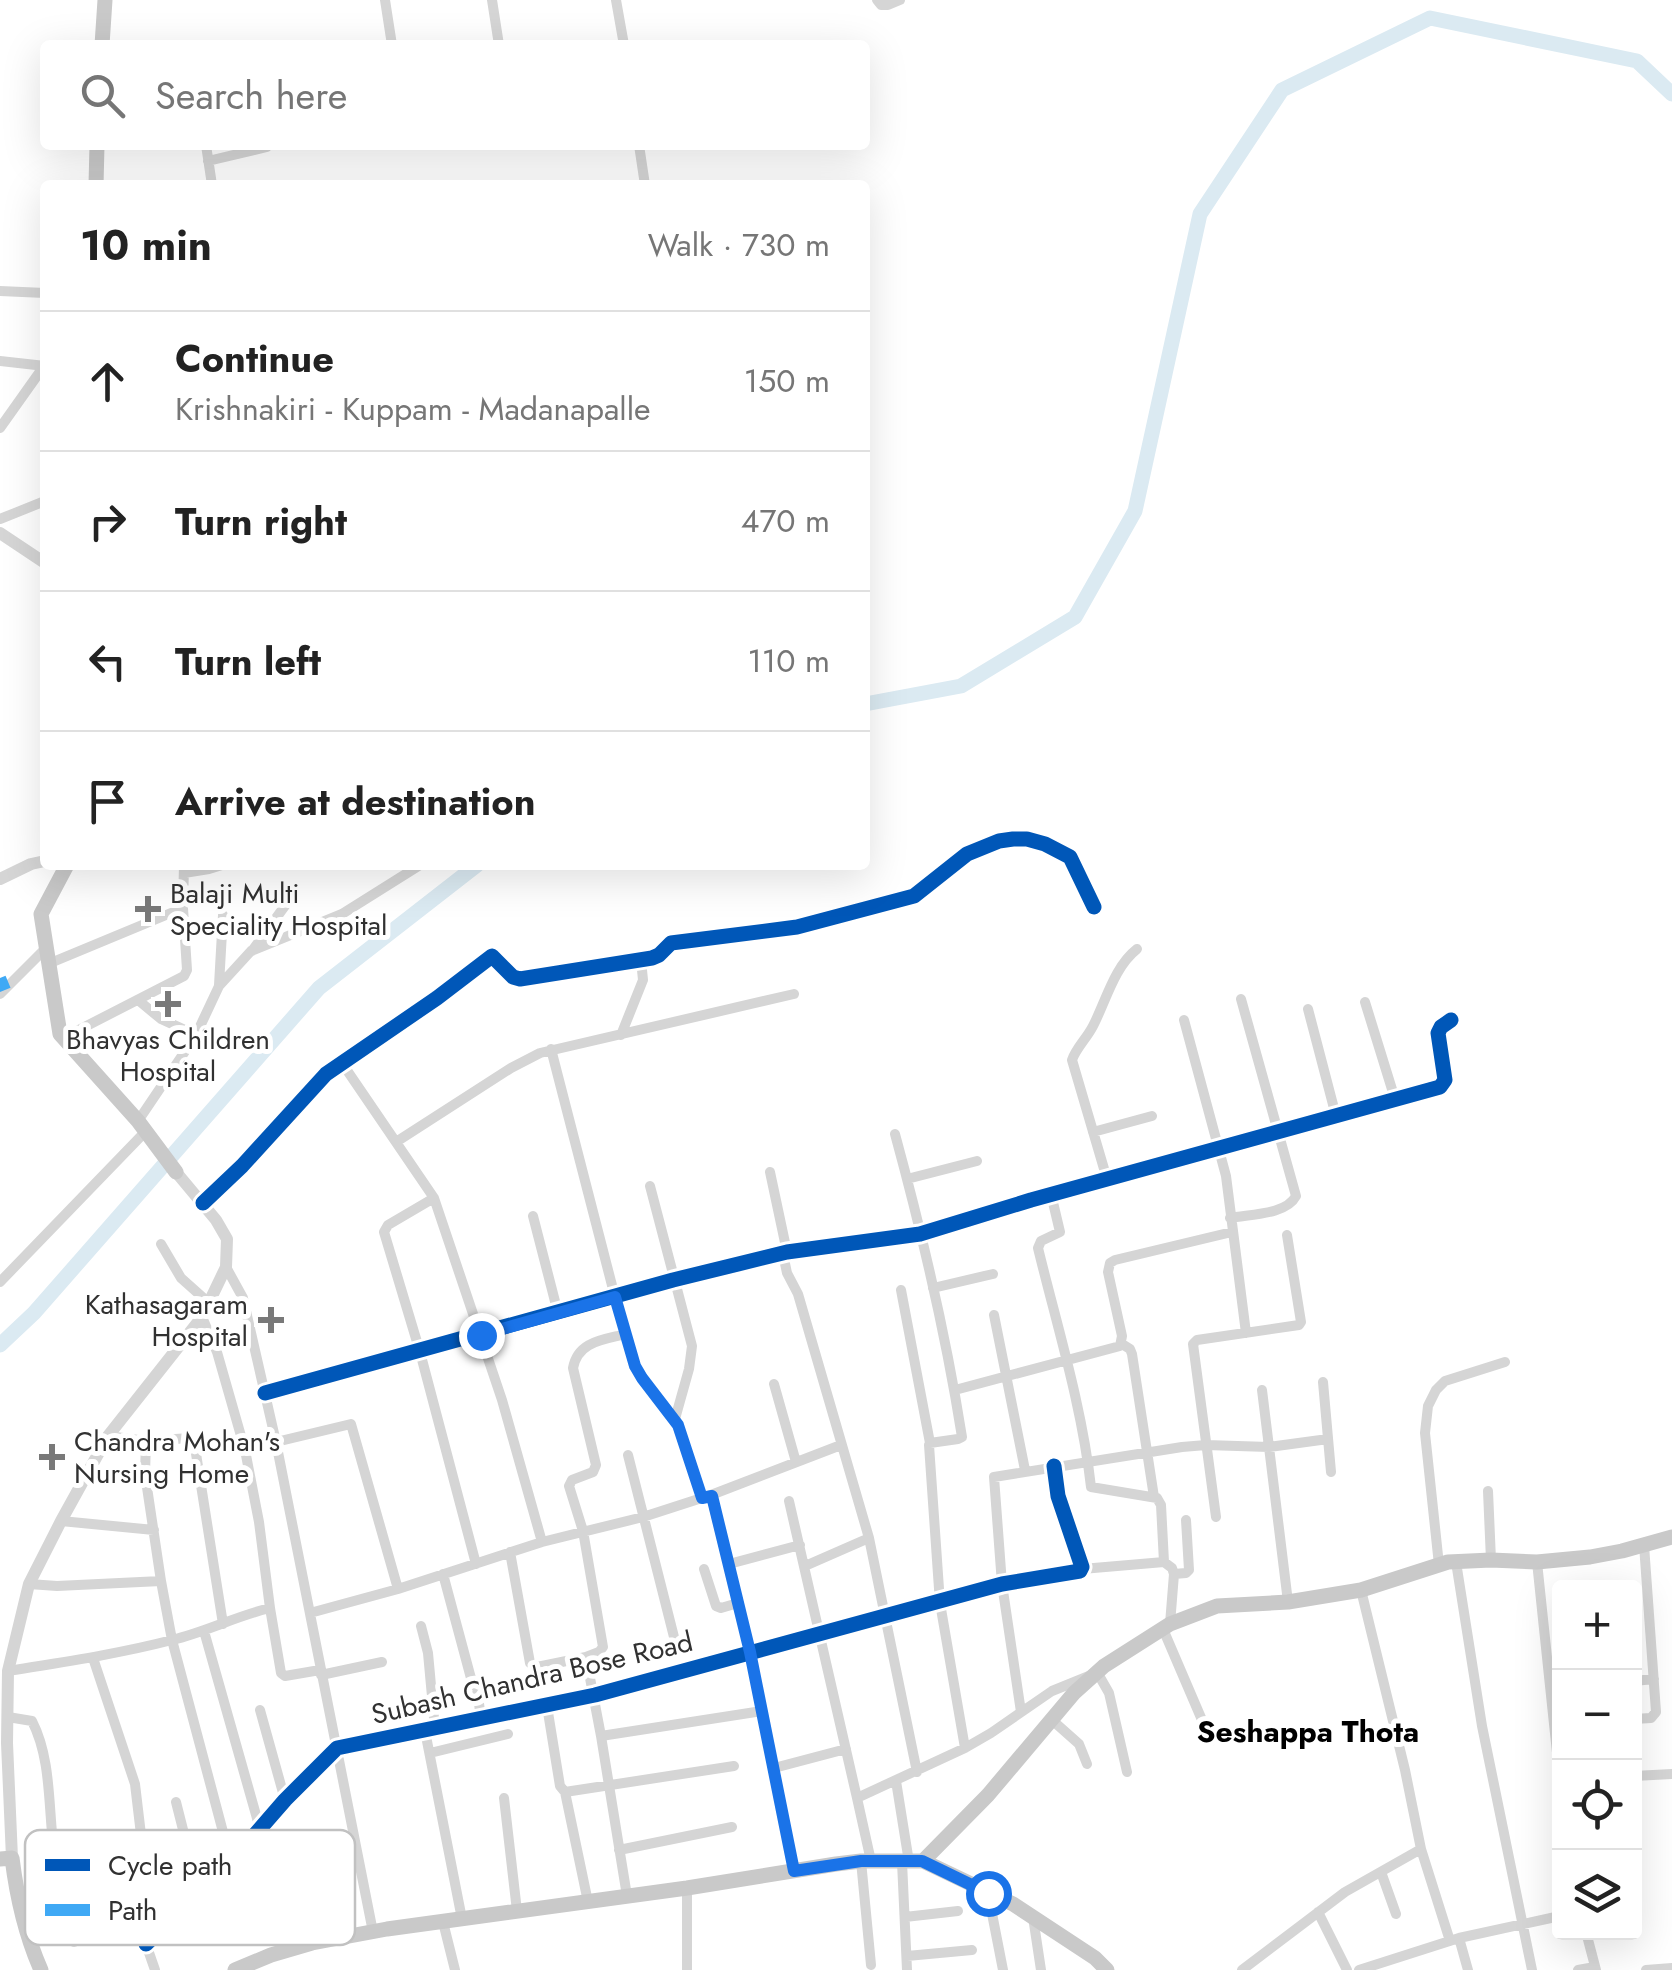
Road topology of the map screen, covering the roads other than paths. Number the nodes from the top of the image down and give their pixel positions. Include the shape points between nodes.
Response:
1 (105, 0) edge
2 (385, 0) edge
3 (492, 0) edge
4 (616, 0) edge
5 (877, 0) edge
6 (900, 0) edge
7 (102, 40) edge
8 (391, 40) edge
9 (498, 40) edge
10 (623, 40) edge
11 (97, 150) edge
12 (207, 150) edge
13 (253, 150) edge
14 (641, 150) edge
15 (208, 160) junction
16 (96, 180) edge
17 (211, 180) edge
18 (644, 180) edge
19 (0, 291) edge
20 (40, 293) edge
21 (0, 361) edge
22 (40, 365) edge
23 (40, 373) edge
24 (0, 428) edge
25 (40, 502) edge
26 (0, 519) edge
27 (0, 532) edge
28 (40, 560) edge
29 (40, 862) edge
30 (64, 870) edge
31 (184, 870) edge
32 (412, 870) edge
33 (0, 879) edge
34 (288, 903) dead end
35 (1094, 907) dead end
36 (183, 908) junction
37 (222, 916) dead end
38 (1136, 949) dead end
39 (251, 952) junction
40 (47, 956) junction
41 (641, 960) junction
42 (218, 986) junction
43 (0, 994) edge
44 (794, 994) dead end
45 (1242, 999) dead end
46 (138, 1000) junction
47 (1365, 1002) dead end
48 (1308, 1009) dead end
49 (1184, 1020) dead end
50 (1451, 1020) dead end
51 (196, 1035) junction
52 (622, 1035) junction
53 (65, 1037) junction
54 (551, 1049) junction
55 (342, 1063) junction
56 (1395, 1099) junction
57 (1152, 1116) dead end
58 (1336, 1116) junction
59 (143, 1130) junction
60 (1093, 1132) junction
61 (1278, 1132) junction
62 (895, 1134) dead end
63 (396, 1142) junction
64 (1220, 1148) junction
65 (977, 1161) dead end
66 (176, 1172) joint
67 (770, 1172) dead end
68 (907, 1179) junction
69 (1108, 1179) junction
70 (650, 1186) dead end
71 (1051, 1194) junction
72 (434, 1198) junction
73 (203, 1203) junction
74 (533, 1216) dead end
75 (1230, 1218) junction
76 (1232, 1232) junction
77 (920, 1234) junction
78 (1288, 1235) dead end
79 (161, 1244) dead end
80 (785, 1253) junction
81 (226, 1267) junction
82 (993, 1274) dead end
83 (674, 1280) junction
84 (0, 1282) edge
85 (933, 1288) junction
86 (900, 1290) dead end
87 (615, 1297) junction
88 (208, 1303) junction
89 (558, 1313) junction
90 (994, 1315) dead end
91 (202, 1317) junction
92 (1246, 1333) junction
93 (626, 1334) junction
94 (481, 1335) junction
95 (1122, 1344) junction
96 (420, 1352) junction
97 (1066, 1360) junction
98 (1506, 1362) dead end
99 (1008, 1377) junction
100 (1323, 1382) dead end
101 (774, 1384) dead end
102 (955, 1390) junction
103 (1262, 1390) dead end
104 (265, 1393) junction
105 (675, 1419) junction
106 (108, 1436) junction
107 (1328, 1438) junction
108 (146, 1441) junction
109 (276, 1442) junction
110 (930, 1444) junction
111 (841, 1445) junction
112 (1206, 1445) junction
113 (1269, 1447) junction
114 (1146, 1452) junction
115 (628, 1454) dead end
116 (796, 1462) junction
117 (1088, 1462) junction
118 (1054, 1466) junction
119 (1025, 1470) junction
120 (1330, 1472) dead end
121 (1488, 1491) dead end
122 (707, 1497) junction
123 (1154, 1497) junction
124 (789, 1501) dead end
125 (643, 1517) junction
126 (1216, 1517) dead end
127 (1186, 1520) dead end
128 (60, 1521) junction
129 (154, 1530) junction
130 (583, 1532) junction
131 (1672, 1537) edge
132 (869, 1538) junction
133 (542, 1542) junction
134 (800, 1545) junction
135 (1644, 1545) junction
136 (510, 1552) junction
137 (1491, 1560) junction
138 (1164, 1562) junction
139 (1456, 1562) junction
140 (1537, 1562) junction
141 (476, 1564) junction
142 (729, 1564) junction
143 (1438, 1565) junction
144 (805, 1566) junction
145 (704, 1569) dead end
146 (1082, 1569) junction
147 (444, 1574) junction
148 (1174, 1574) junction
149 (161, 1581) junction
150 (29, 1584) junction
151 (1002, 1584) junction
152 (398, 1589) junction
153 (1361, 1590) junction
154 (1288, 1602) junction
155 (738, 1603) junction
156 (940, 1603) junction
157 (270, 1608) junction
158 (310, 1613) junction
159 (886, 1618) junction
160 (222, 1624) junction
161 (421, 1626) dead end
162 (1166, 1626) junction
163 (204, 1631) junction
164 (820, 1634) junction
165 (1544, 1636) junction
166 (1552, 1636) edge
167 (674, 1637) dead end
168 (172, 1640) junction
169 (750, 1652) junction
170 (586, 1657) junction
171 (93, 1658) junction
172 (382, 1662) dead end
173 (8, 1671) junction
174 (320, 1672) junction
175 (1096, 1674) junction
176 (1552, 1676) edge
177 (1654, 1680) junction
178 (1642, 1681) edge
179 (595, 1695) junction
180 (547, 1706) junction
181 (260, 1710) dead end
182 (762, 1710) junction
183 (1021, 1712) junction
184 (8, 1717) junction
185 (1642, 1718) edge
186 (482, 1720) junction
187 (1052, 1720) junction
188 (430, 1730) junction
189 (508, 1734) dead end
190 (601, 1736) junction
191 (1211, 1741) dead end
192 (336, 1748) junction
193 (965, 1748) junction
194 (846, 1749) junction
195 (430, 1753) junction
196 (1087, 1764) dead end
197 (734, 1766) dead end
198 (774, 1768) junction
199 (917, 1772) junction
200 (1127, 1772) dead end
201 (1672, 1774) edge
202 (1642, 1776) edge
203 (896, 1781) junction
204 (610, 1786) junction
205 (566, 1792) junction
206 (504, 1798) dead end
207 (857, 1798) junction
208 (285, 1800) junction
209 (176, 1802) dead end
210 (732, 1826) dead end
211 (260, 1829) joint
212 (53, 1830) edge
213 (140, 1830) edge
214 (183, 1830) edge
215 (222, 1830) edge
216 (352, 1830) edge
217 (355, 1842) edge
218 (1421, 1849) junction
219 (619, 1850) junction
220 (6, 1858) edge
221 (866, 1861) junction
222 (911, 1862) junction
223 (794, 1871) junction
224 (1381, 1872) junction
225 (687, 1888) junction
226 (988, 1893) junction
227 (627, 1896) junction
228 (588, 1902) junction
229 (958, 1911) dead end
230 (517, 1912) junction
231 (1318, 1912) junction
232 (1396, 1914) dead end
233 (904, 1916) junction
234 (1033, 1918) junction
235 (1552, 1918) edge
236 (462, 1919) junction
237 (443, 1922) junction
238 (1522, 1924) junction
239 (25, 1927) edge
240 (373, 1932) junction
241 (355, 1935) edge
242 (1455, 1940) junction
243 (1588, 1940) edge
244 (30, 1945) edge
245 (146, 1945) edge
246 (305, 1945) edge
247 (972, 1950) dead end
248 (907, 1956) junction
249 (870, 1966) dead end
250 (1596, 1968) edge
251 (1672, 1968) edge
252 (41, 1970) edge
253 (155, 1970) edge
254 (235, 1970) edge
255 (455, 1970) edge
256 (687, 1970) edge
257 (908, 1970) edge
258 (1003, 1970) edge
259 (1041, 1970) edge
260 (1107, 1970) edge
261 (1242, 1970) edge
262 (1347, 1970) edge
263 (1359, 1970) edge
264 (1468, 1970) edge
265 (1532, 1970) edge
266 (1578, 1970) edge
267 (1646, 1970) edge

1 - 7 main road
2 - 8 street
3 - 9 street
4 - 10 street
5 - 6 street
11 - 16 main road
12 - 15 street
13 - 15 street
14 - 18 street
15 - 17 street
19 - 20 street
21 - 22 street
23 - 24 street
25 - 26 street
27 - 28 street
29 - 33 street
30 - 40 main road via 41,914
31 - 36 street
32 - 39 street via 342,914
34 - 39 street
35 - 41 street via 1070,857 1013,839 966,854 914,896 797,927 671,943
36 - 40 street
36 - 46 street via 187,970
37 - 42 street
38 - 60 street via 1072,1060
39 - 42 street
40 - 43 street
40 - 53 main road
41 - 52 street via 642,980
41 - 55 street via 520,979 492,956
42 - 51 street
44 - 52 street
45 - 61 street
46 - 51 street
46 - 53 street
47 - 56 street
48 - 58 street
49 - 64 street
50 - 56 street via 1438,1034 1444,1084
51 - 59 street
52 - 54 street
53 - 59 main road
54 - 63 street
54 - 87 street
55 - 63 street
55 - 73 street
56 - 58 street
57 - 60 street
58 - 61 street
59 - 66 main road
59 - 84 street
60 - 69 street
61 - 64 street
61 - 75 street via 1294,1200 1282,1209
62 - 68 street
63 - 72 street
64 - 69 street
64 - 75 street
65 - 68 street
66 - 73 street
67 - 80 street
68 - 77 street
69 - 71 street
70 - 83 street
71 - 77 street
71 - 97 street via 1060,1232 1038,1248
72 - 94 street
72 - 96 street via 384,1232
73 - 81 street via 227,1240
74 - 89 street
75 - 76 street
76 - 92 street
76 - 95 street via 1110,1263
77 - 80 street
77 - 85 street
78 - 92 street via 1301,1322
79 - 88 street via 181,1278
80 - 83 street
80 - 111 street
81 - 88 street
81 - 104 street via 243,1298
82 - 85 street
83 - 87 street
83 - 105 street via 692,1351
85 - 102 street
86 - 110 street
87 - 89 street
87 - 93 street
88 - 91 street
89 - 94 street
90 - 99 street
91 - 106 street
91 - 157 street via 245,1450
92 - 112 street via 1193,1344
93 - 105 street via 635,1366
93 - 130 street via 588,1344 575,1358 596,1465 570,1483
94 - 96 street
94 - 133 street
95 - 97 street
95 - 114 street via 1132,1354
96 - 104 street
96 - 141 street
97 - 99 street
97 - 117 street
98 - 143 street via 1445,1381 1428,1406
99 - 102 street
99 - 119 street
100 - 107 street
101 - 116 street
102 - 110 street via 962,1437
103 - 113 street
104 - 109 street
105 - 122 street
106 - 108 street
106 - 128 street
107 - 113 street
107 - 120 street
108 - 129 street
108 - 160 street via 194,1441
109 - 152 street via 351,1424
109 - 158 street
110 - 156 street
111 - 116 street
111 - 132 street
112 - 113 street
112 - 114 street
112 - 126 street
113 - 154 street
114 - 117 street
114 - 123 street
115 - 125 street
116 - 122 street
117 - 118 street
117 - 123 street via 1092,1488
118 - 119 street
118 - 146 street
119 - 151 street via 993,1480
121 - 137 street
122 - 125 street
122 - 142 street
123 - 138 street via 1161,1505
124 - 134 street
125 - 130 street
125 - 167 street
127 - 148 street via 1189,1570
128 - 129 street
128 - 150 street
129 - 149 street
130 - 133 street
130 - 170 street via 603,1646
131 - 135 main road
132 - 144 street
132 - 159 street
133 - 136 street
134 - 142 street
134 - 144 street
135 - 140 main road
135 - 177 street
136 - 141 street
136 - 170 street via 530,1663
137 - 139 main road
137 - 140 main road
138 - 146 street, Subash Chandra Bose Road
138 - 148 street
139 - 143 main road
139 - 238 street
140 - 165 street
141 - 147 street
142 - 155 street
143 - 153 main road
144 - 164 street
145 - 155 street via 718,1608
146 - 151 street, Subash Chandra Bose Road
147 - 152 street
147 - 186 street
148 - 162 street
149 - 150 street
149 - 168 street
150 - 173 street
151 - 156 street, Subash Chandra Bose Road
151 - 183 street
152 - 158 street
153 - 154 main road
153 - 218 street
154 - 162 main road via 1218,1606
155 - 169 street
156 - 159 street, Subash Chandra Bose Road
156 - 193 street
157 - 160 street
157 - 174 street via 283,1676
158 - 174 street
159 - 164 street, Subash Chandra Bose Road
159 - 199 street
160 - 163 street
161 - 188 street
162 - 175 main road
162 - 191 street
163 - 168 street
163 - 211 street
164 - 169 street, Subash Chandra Bose Road
164 - 194 street
165 - 166 street
165 - 176 street
168 - 171 street
168 - 215 street
169 - 179 street, Subash Chandra Bose Road
169 - 182 street
170 - 179 street
171 - 173 street
171 - 213 street via 135,1784
172 - 174 street
173 - 184 street
174 - 192 street
175 - 183 street via 1052,1690
175 - 187 main road
175 - 200 street via 1109,1693
177 - 178 street
177 - 185 street via 1656,1712
179 - 180 street, Subash Chandra Bose Road
179 - 190 street
180 - 186 street, Subash Chandra Bose Road
180 - 205 street
181 - 208 street
182 - 190 street
182 - 198 street
183 - 193 street
184 - 212 street via 32,1722 37,1733
184 - 220 street
186 - 188 street, Subash Chandra Bose Road
187 - 196 street via 1079,1744
187 - 222 main road via 988,1795
188 - 192 street, Subash Chandra Bose Road
188 - 195 street
189 - 195 street
190 - 204 street
192 - 208 street
192 - 216 street
193 - 199 street
194 - 198 street
194 - 207 street
195 - 236 street
197 - 204 street
198 - 223 street
199 - 203 street
201 - 202 street
203 - 207 street
203 - 222 street
204 - 205 street
204 - 219 street
205 - 228 street
206 - 230 street
207 - 221 street
208 - 211 street
209 - 214 street
210 - 219 street
217 - 240 street
218 - 224 street
218 - 242 street
219 - 227 street
220 - 239 main road
221 - 222 main road
221 - 223 main road
221 - 249 street
222 - 226 main road
222 - 233 street
223 - 225 main road
224 - 231 street
224 - 232 street
225 - 227 main road
225 - 256 street
226 - 234 main road
226 - 258 street
227 - 228 main road
228 - 230 main road
229 - 233 street
230 - 236 main road
231 - 261 street
231 - 262 street
233 - 248 street
234 - 259 street
234 - 260 main road
235 - 238 street
236 - 237 main road
237 - 240 main road
237 - 255 street
238 - 242 street
238 - 265 street
240 - 241 main road
242 - 263 street
242 - 264 street
243 - 250 street
244 - 252 main road
245 - 253 street
246 - 254 main road
247 - 248 street
248 - 257 street
250 - 266 street
251 - 267 street

